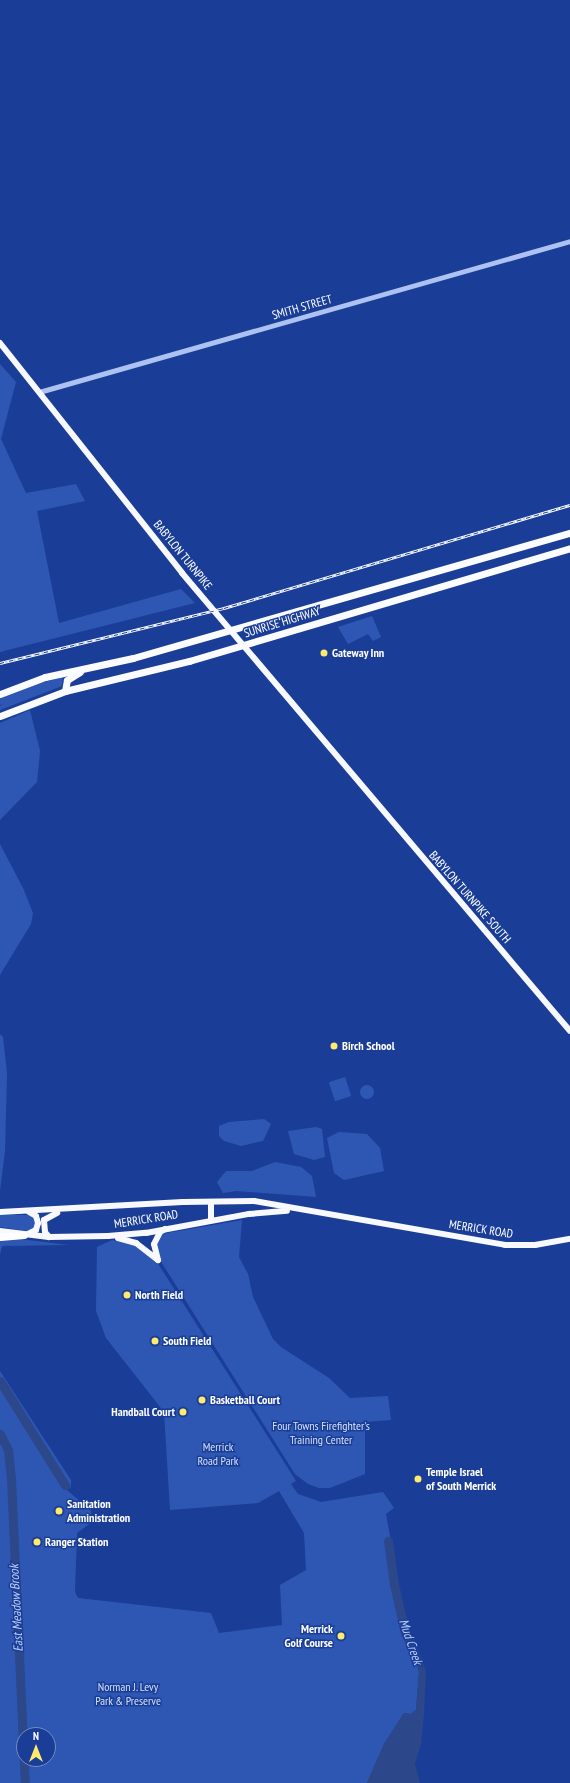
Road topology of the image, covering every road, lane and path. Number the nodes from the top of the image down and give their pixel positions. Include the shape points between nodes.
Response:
1 (570, 241) edge
2 (0, 343) edge
3 (39, 392) junction
4 (570, 533) edge
5 (570, 548) edge
6 (231, 630) junction
7 (245, 645) junction
8 (89, 668) junction
9 (65, 691) junction
10 (0, 694) edge
11 (0, 716) edge
12 (353, 776) joint
13 (570, 1031) edge
14 (211, 1202) junction
15 (78, 1210) junction
16 (294, 1210) junction
17 (24, 1211) junction
18 (0, 1212) edge
19 (211, 1220) junction
20 (168, 1227) junction
21 (0, 1231) edge
22 (24, 1235) junction
23 (108, 1236) junction
24 (0, 1237) edge
25 (49, 1237) junction
26 (570, 1239) edge

1 - 3 street, SMITH STREET
2 - 3 main road, BABYLON TURNPIKE
3 - 6 main road, BABYLON TURNPIKE via 182,573
4 - 6 highway, SUNRISE HIGHWAY
5 - 7 highway, SUNRISE HIGHWAY
6 - 7 main road, BABYLON TURNPIKE
6 - 8 highway, SUNRISE HIGHWAY
7 - 9 highway, SUNRISE HIGHWAY
7 - 12 main road, BABYLON TURNPIKE
8 - 9 highway via 67,680
8 - 10 highway, SUNRISE HIGHWAY via 45,677
9 - 11 highway, SUNRISE HIGHWAY
12 - 13 main road, BABYLON TURNPIKE SOUTH
14 - 15 main road, MERRICK ROAD
14 - 16 main road, MERRICK ROAD via 254,1201
14 - 19 main road
15 - 17 main road, MERRICK ROAD
15 - 25 main road via 52,1214 44,1220 44,1228
16 - 19 main road, MERRICK ROAD
16 - 26 main road, MERRICK ROAD via 373,1221 505,1245 535,1245
17 - 18 main road, MERRICK ROAD
17 - 22 main road via 36,1216 38,1223 36,1230
19 - 20 main road, MERRICK ROAD
20 - 23 main road, MERRICK ROAD
20 - 23 main road via 156,1237 154,1244 158,1260 136,1243
21 - 22 main road, MERRICK ROAD
22 - 24 highway
22 - 25 main road, MERRICK ROAD
23 - 25 main road, MERRICK ROAD

